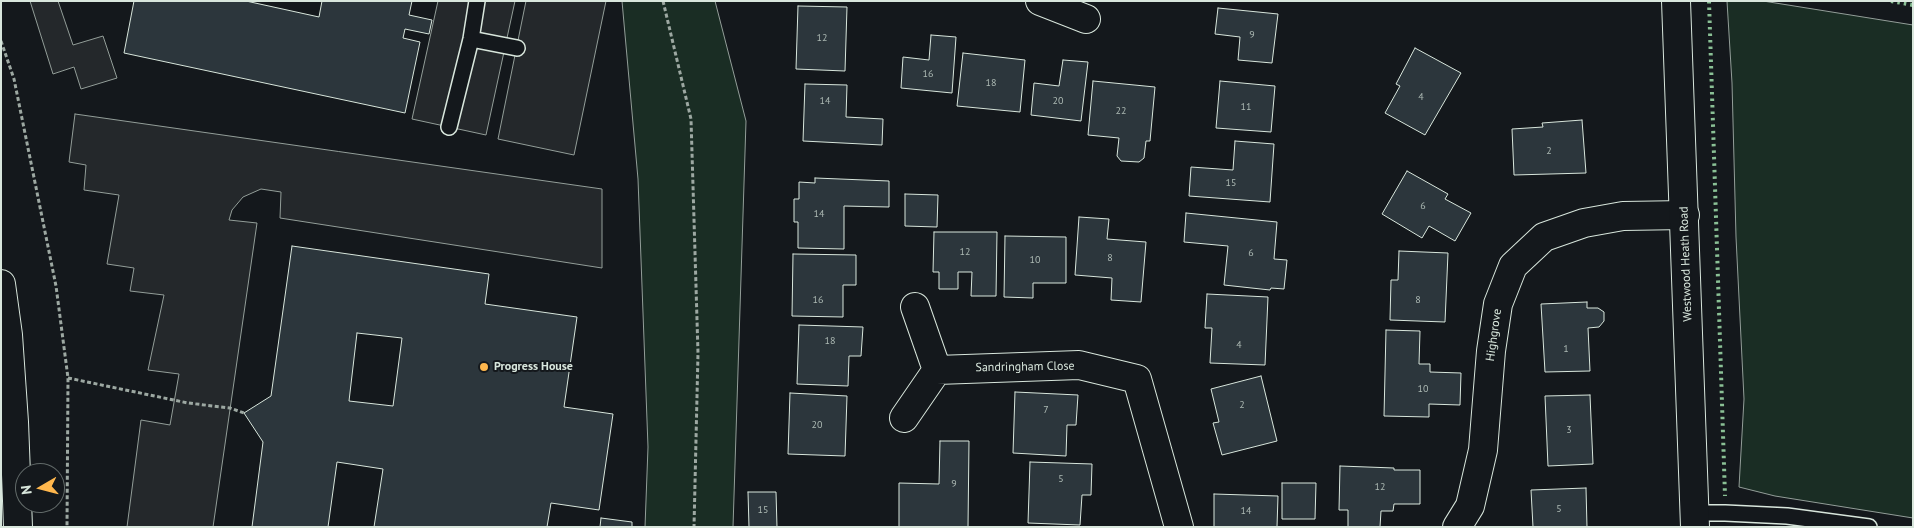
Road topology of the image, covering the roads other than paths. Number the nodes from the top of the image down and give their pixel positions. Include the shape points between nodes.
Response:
1 (477, 1) edge
2 (1040, 1) edge
3 (1676, 1) edge
4 (1086, 19) dead end
5 (471, 39) junction
6 (517, 48) dead end
7 (448, 127) dead end
8 (1685, 215) junction
9 (1, 284) edge
10 (915, 307) dead end
11 (937, 370) junction
12 (904, 418) dead end
13 (1695, 520) edge
14 (18, 527) edge
15 (1179, 527) edge
16 (1457, 527) edge
17 (1870, 527) edge

1 - 5 lane
2 - 4 street
3 - 8 street, Westwood Heath Road
5 - 6 lane
5 - 7 lane
8 - 13 street, Westwood Heath Road
8 - 16 street, Highgrove via 1623,216 1584,223 1544,237 1513,266 1498,304 1483,450 1470,506
9 - 14 street via 8,335
10 - 11 street
11 - 12 street
11 - 15 street, Sandringham Close via 1079,365 1137,379
13 - 17 lane via 1787,516

